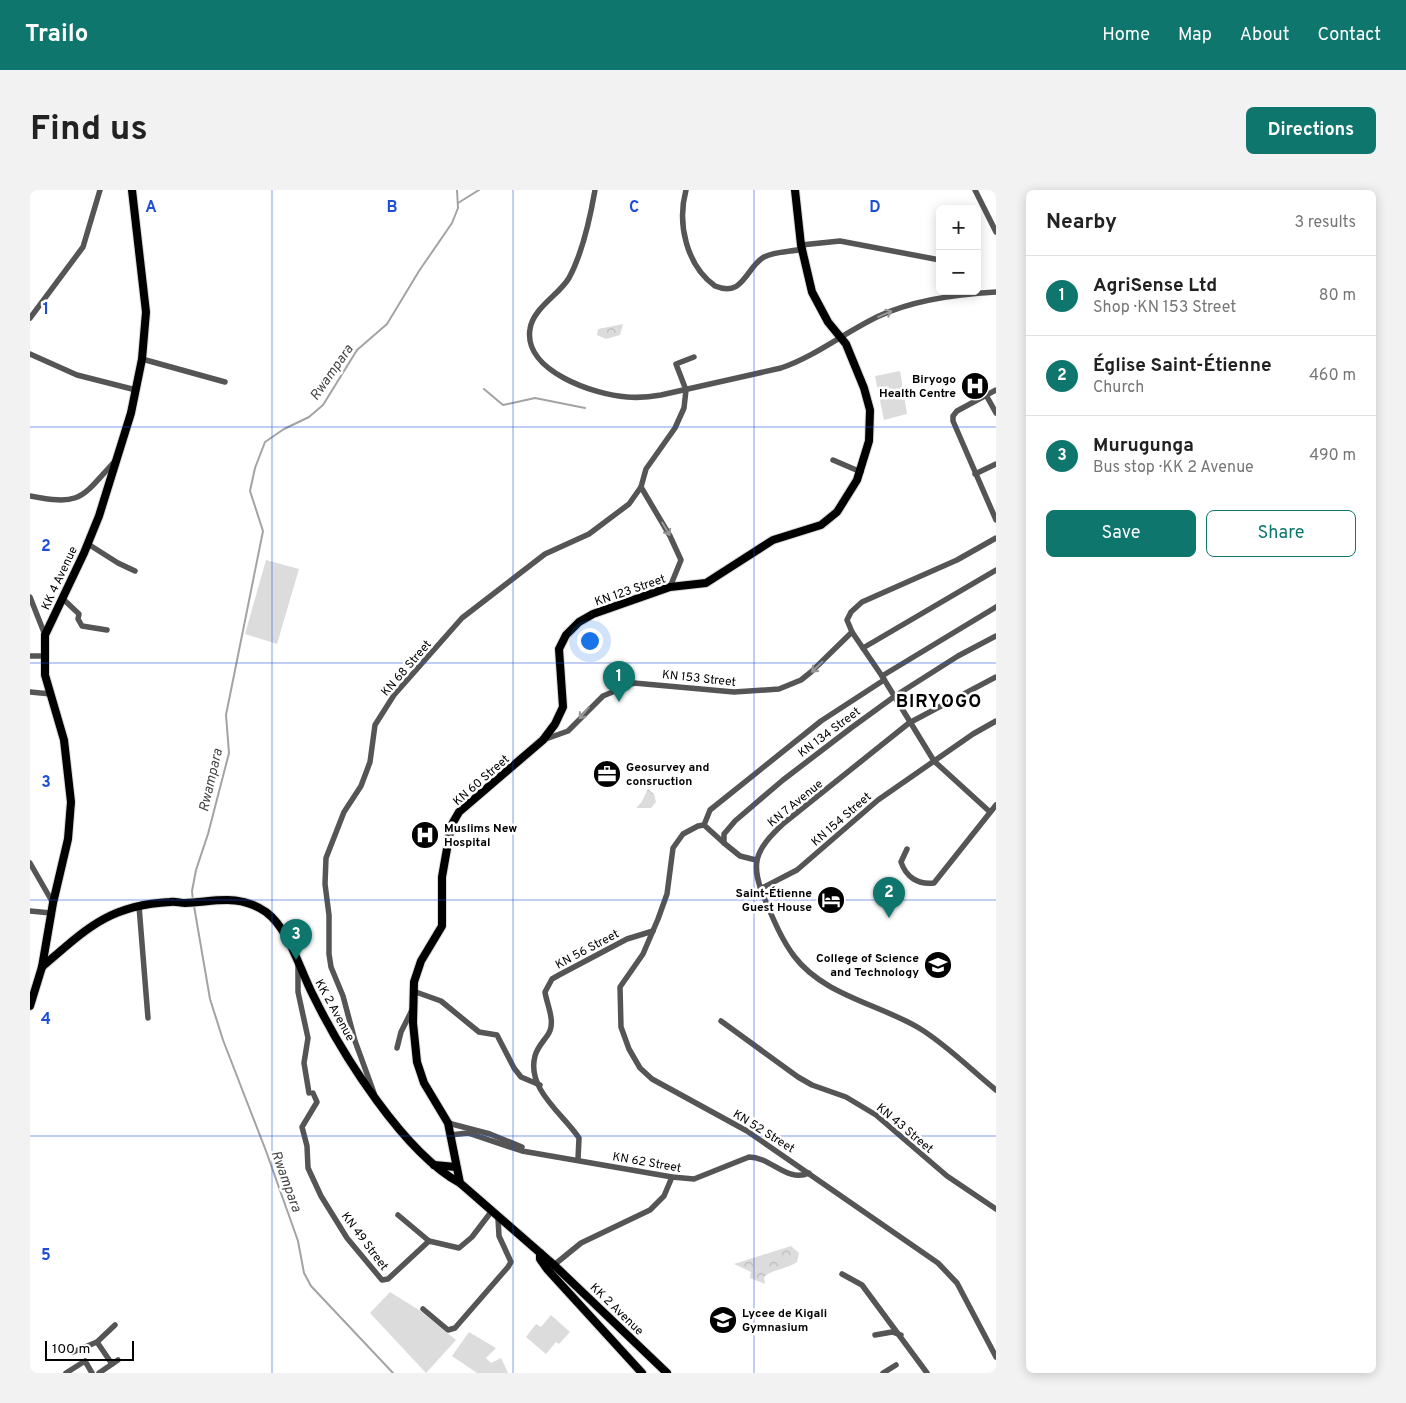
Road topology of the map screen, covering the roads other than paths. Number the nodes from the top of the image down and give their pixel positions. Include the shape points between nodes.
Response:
1 (100, 190) edge
2 (132, 190) edge
3 (595, 190) edge
4 (686, 190) edge
5 (795, 190) edge
6 (975, 190) edge
7 (996, 232) edge
8 (802, 247) junction
9 (936, 259) edge
10 (996, 292) edge
11 (30, 318) edge
12 (842, 338) junction
13 (30, 354) edge
14 (694, 357) dead end
15 (142, 359) junction
16 (225, 382) dead end
17 (136, 390) junction
18 (686, 390) junction
19 (996, 390) edge
20 (986, 395) junction
21 (996, 413) edge
22 (118, 458) junction
23 (833, 460) dead end
24 (996, 464) edge
25 (861, 472) junction
26 (975, 474) junction
27 (641, 487) junction
28 (30, 496) edge
29 (996, 520) edge
30 (996, 538) edge
31 (88, 544) junction
32 (996, 570) edge
33 (135, 571) dead end
34 (670, 587) junction
35 (30, 598) edge
36 (62, 598) junction
37 (996, 607) edge
38 (107, 630) dead end
39 (852, 632) junction
40 (44, 635) junction
41 (996, 636) edge
42 (862, 648) junction
43 (30, 656) edge
44 (44, 656) junction
45 (562, 677) joint
46 (996, 677) edge
47 (883, 678) junction
48 (30, 692) edge
49 (51, 694) junction
50 (894, 696) junction
51 (996, 721) edge
52 (909, 723) junction
53 (543, 740) junction
54 (934, 761) junction
55 (996, 805) edge
56 (990, 812) junction
57 (704, 825) junction
58 (724, 843) junction
59 (907, 849) dead end
60 (756, 860) junction
61 (30, 863) edge
62 (760, 889) junction
63 (53, 903) junction
64 (139, 906) junction
65 (30, 911) edge
66 (51, 913) junction
67 (653, 931) junction
68 (298, 964) junction
69 (42, 967) junction
70 (33, 982) edge
71 (413, 991) junction
72 (30, 1006) edge
73 (413, 1008) junction
74 (148, 1018) dead end
75 (721, 1022) dead end
76 (397, 1048) dead end
77 (540, 1085) junction
78 (996, 1090) edge
79 (376, 1098) junction
80 (448, 1123) junction
81 (450, 1135) junction
82 (533, 1153) junction
83 (578, 1159) junction
84 (434, 1165) junction
85 (456, 1168) junction
86 (809, 1173) junction
87 (672, 1177) junction
88 (460, 1183) junction
89 (996, 1209) edge
90 (491, 1212) junction
91 (398, 1215) dead end
92 (498, 1218) junction
93 (429, 1241) junction
94 (540, 1253) junction
95 (554, 1265) junction
96 (842, 1274) dead end
97 (423, 1309) dead end
98 (115, 1325) dead end
99 (875, 1335) dead end
100 (901, 1335) junction
101 (97, 1342) junction
102 (74, 1352) dead end
103 (996, 1357) edge
104 (896, 1365) dead end
105 (66, 1373) edge
106 (92, 1373) edge
107 (99, 1373) edge
108 (642, 1373) edge
109 (667, 1373) edge
110 (883, 1373) edge
111 (927, 1373) edge

1 - 11 street via 83,246
2 - 15 main road, KK 4 Avenue via 146,312
3 - 18 street via 591,213 569,277 534,317 530,328 529,338 536,354 558,376 612,395 646,398
4 - 8 street via 682,213 686,241 696,263 715,286 732,288 744,280 764,257
5 - 8 main road, KN 123 Street
6 - 7 street
8 - 9 street via 840,242
8 - 12 main road, KN 123 Street via 812,292
12 -> 10 street via 879,316 911,305
12 - 18 street via 780,368
12 - 25 main road, KN 123 Street via 864,388 871,418
13 - 17 street via 77,375
14 - 18 street via 678,363 676,367
15 - 16 street
15 - 17 main road, KK 4 Avenue
17 - 22 main road, KK 4 Avenue
18 - 27 street, KN 68 Street via 680,418 646,468
19 - 20 street
20 - 21 street
20 - 26 street via 953,416
22 - 28 street via 80,497 67,502
22 - 31 main road, KK 4 Avenue
23 - 25 street
24 - 26 street
25 - 34 main road, KN 123 Street via 837,512 821,525 773,540 706,583
26 - 29 street
27 -> 34 street via 679,554 680,568
27 - 79 street, KN 68 Street via 629,504 608,522 546,554 462,618 394,695 375,725 370,762 361,786 344,812 326,858 325,884 331,967 344,996 354,1041
30 - 39 street via 957,560 862,602 848,616
31 - 33 street
31 - 36 main road, KK 4 Avenue
32 - 42 street
34 - 45 main road, KN 123 Street via 592,614 579,622 558,649
35 - 40 street
36 - 38 street via 79,614 82,626
36 - 40 main road, KK 4 Avenue
37 - 47 street
39 - 42 street
39 -> 53 street, KN 153 Street via 812,672 779,689 734,692 634,683 603,696 568,731
40 - 44 main road, KK 4 Avenue
41 - 50 street, KN 134 Street
42 - 47 street
43 - 44 street
44 - 49 main road, KK 4 Avenue
45 - 53 main road, KN 60 Street via 563,707
46 - 52 street, KN 7 Avenue
47 - 50 street
47 - 57 street via 801,735 710,810
48 - 49 street
49 - 63 main road, KK 4 Avenue via 64,740 71,802 68,839
50 - 52 street
50 - 58 street, KN 134 Street via 746,811 728,828
51 - 54 street, KN 154 Street
52 - 54 street
52 - 60 street, KN 7 Avenue via 784,823 767,839
53 - 71 main road, KN 60 Street via 454,818 444,853 442,926 418,969
54 - 56 street
54 - 62 street, KN 154 Street via 854,818 808,862
55 - 56 street
56 - 59 street via 934,883 912,879 901,862
57 - 58 street
57 - 67 street, KN 52 Street via 683,834 673,848 667,894
58 - 60 street via 740,856
60 - 62 street
61 - 63 street
62 - 78 street via 784,943 805,969 828,984 917,1027 949,1048
63 - 66 main road, KK 4 Avenue
64 - 68 main road, KK 2 Avenue via 215,899 243,902 266,912 285,932
64 - 69 main road, KK 2 Avenue via 102,918
64 - 74 street
65 - 66 street
66 - 69 main road, KK 4 Avenue
67 - 77 street, KN 56 Street via 627,939 560,975 548,986 545,992 552,1024 535,1056 534,1067
67 - 86 street, KN 52 Street via 637,965 620,987 621,1027 635,1059 652,1079 747,1131
68 - 79 main road, KK 2 Avenue via 328,1025
68 - 93 street, KN 49 Street via 298,992 308,1038 304,1063 311,1093 317,1102 302,1127 308,1168 321,1196 347,1238 382,1280 388,1279
69 - 70 main road, KK 4 Avenue
70 - 72 main road, KK 4 Avenue
71 - 73 main road, KN 60 Street
71 - 77 street via 441,1001 479,1032 497,1035 521,1077
73 - 76 street via 400,1032
73 - 80 main road, KN 60 Street via 417,1062 424,1083
75 - 89 street, KN 43 Street via 798,1077 846,1097 876,1115 947,1176
77 - 83 street, KN 56 Street via 550,1105 579,1138
79 - 84 main road, KK 2 Avenue via 404,1135
80 - 81 main road, KN 60 Street
80 - 82 street, KN 62 Street via 490,1134
81 - 82 street, KN 62 Street via 468,1133
81 - 85 main road, KN 60 Street
82 - 83 street, KN 62 Street
83 - 87 street, KN 62 Street
84 - 85 main road
84 - 88 main road, KK 2 Avenue
85 - 88 main road
86 - 87 street, KN 62 Street via 794,1176 758,1157 749,1157 694,1179
86 - 103 street, KN 52 Street via 948,1272 972,1308
87 - 95 street via 664,1196 654,1206 581,1243
88 - 90 main road, KK 2 Avenue
90 - 92 main road, KK 2 Avenue
90 - 93 street via 459,1248
91 - 93 street
92 - 94 main road, KK 2 Avenue
92 - 97 street via 496,1226 511,1262 508,1267 455,1328 448,1330
94 - 95 main road, KK 2 Avenue
94 - 108 main road via 547,1269
95 - 109 main road, KK 2 Avenue
96 - 100 street via 862,1285
98 - 101 street
99 - 100 street via 892,1332
100 - 111 street
101 - 102 street
101 - 107 street via 115,1362
104 - 110 street
105 - 106 street via 84,1361

